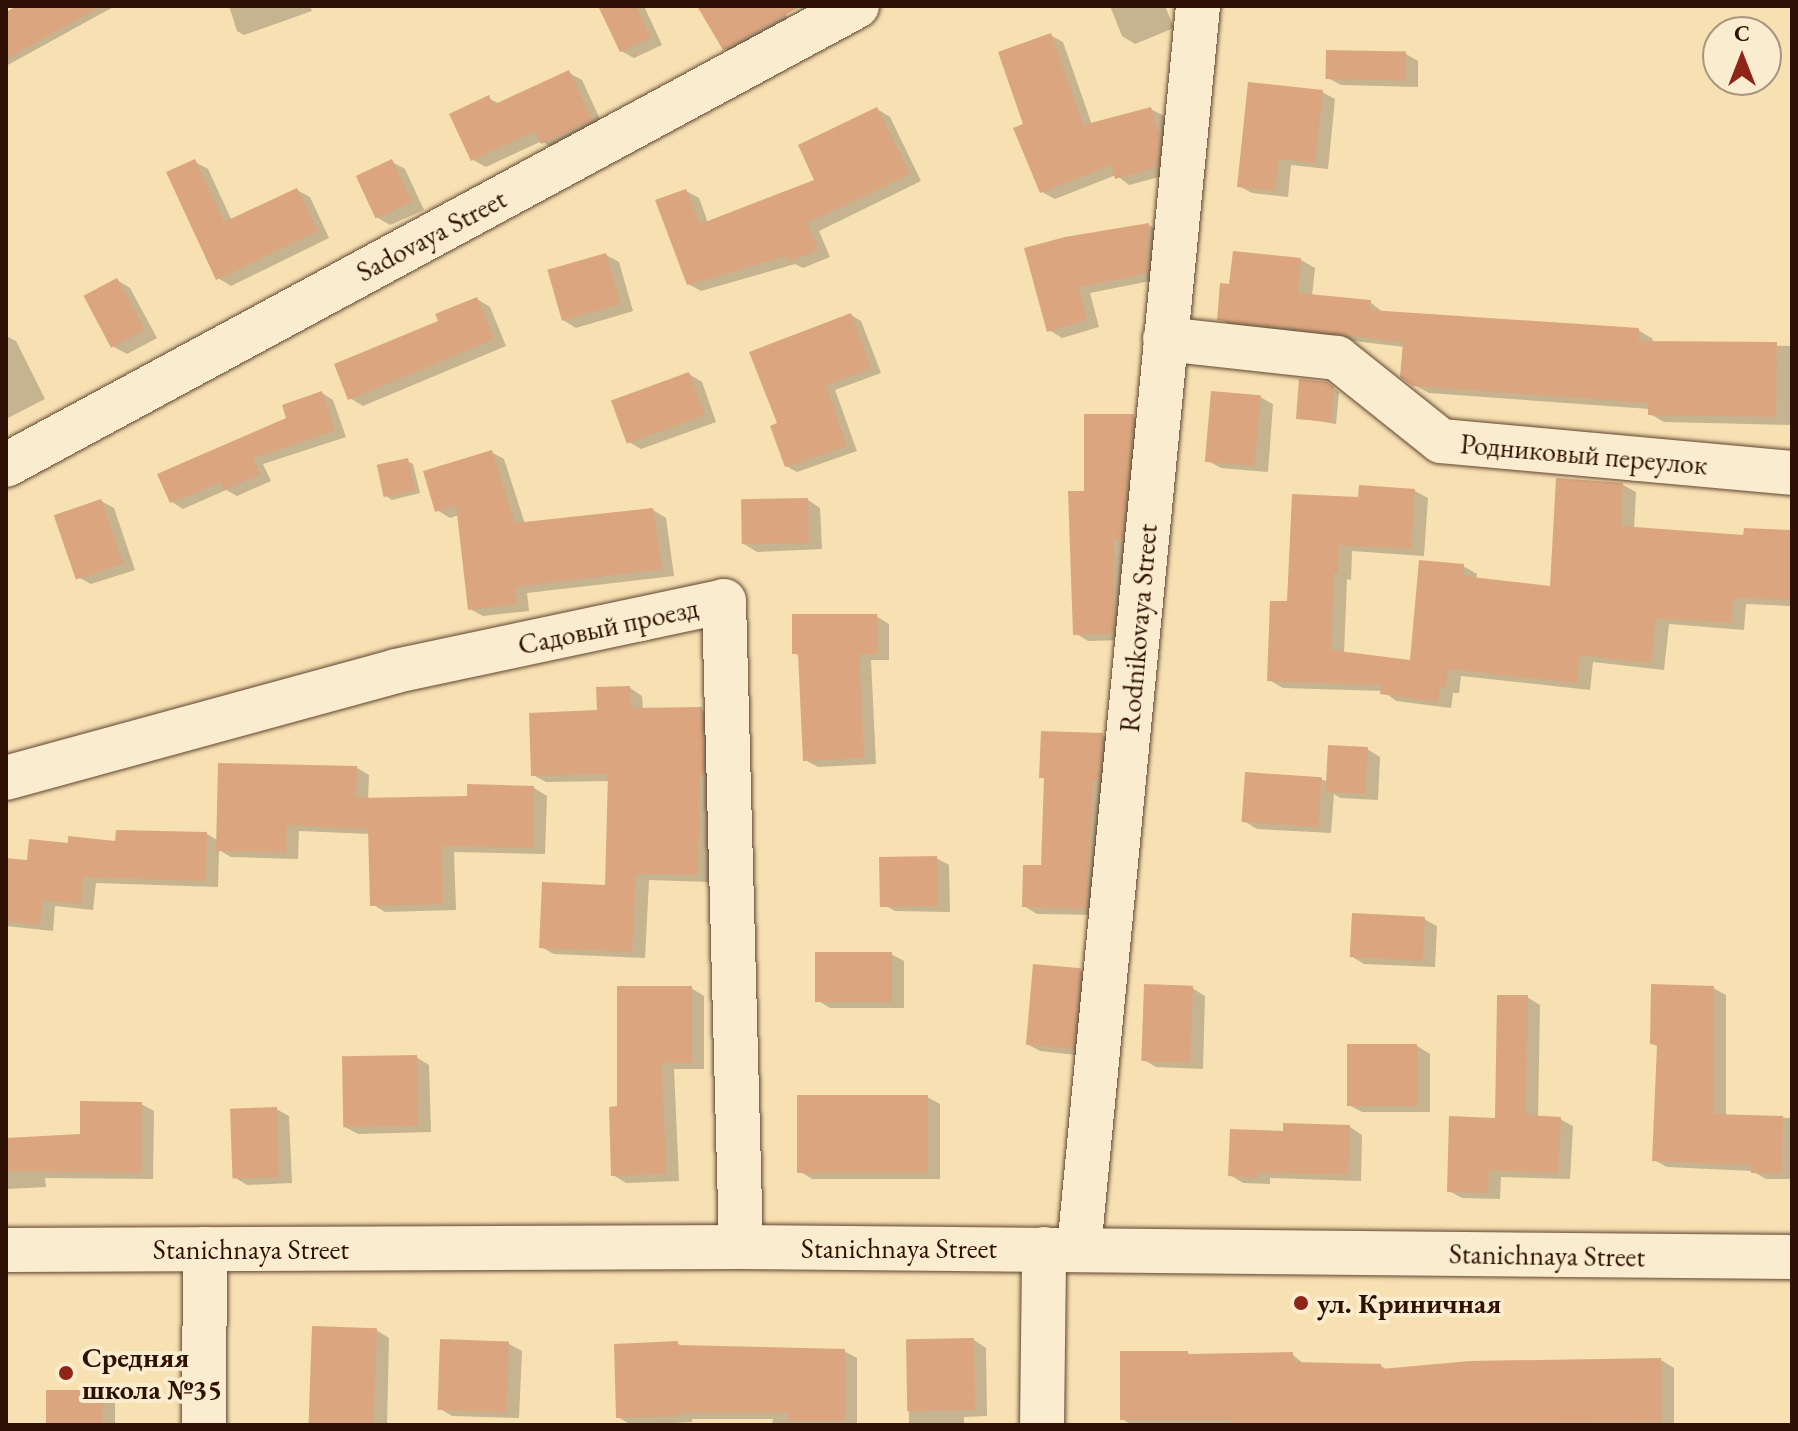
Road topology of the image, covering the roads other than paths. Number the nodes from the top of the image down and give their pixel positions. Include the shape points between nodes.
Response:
1 (857, 6) edge
2 (1198, 6) edge
3 (1165, 339) junction
4 (6, 465) edge
5 (1792, 473) edge
6 (6, 778) edge
7 (741, 1247) junction
8 (205, 1249) junction
9 (1062, 1249) junction
10 (6, 1250) edge
11 (1792, 1257) edge
12 (204, 1425) edge
13 (1042, 1425) edge

1 - 4 street, Sadovaya Street
2 - 3 street, Rodnikovaya Street
3 - 5 street, Родниковый переулок via 1337,358 1441,441
3 - 9 street, Rodnikovaya Street
6 - 7 street, Садовый проезд via 396,671 724,601
7 - 8 street, Stanichnaya Street
7 - 9 street, Stanichnaya Street
8 - 10 street, Stanichnaya Street
8 - 12 street
9 - 11 street, Stanichnaya Street
9 - 13 street, Rodnikovaya Street

